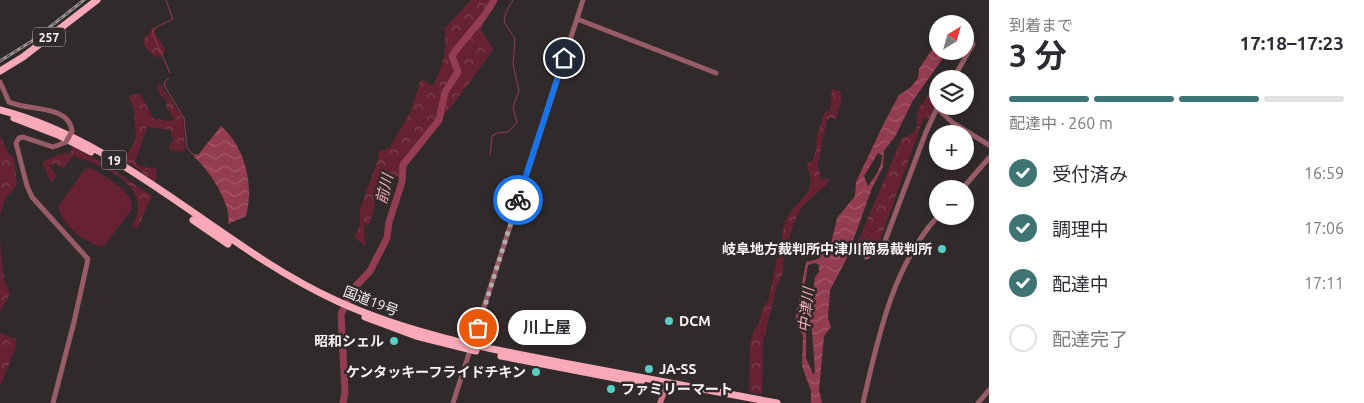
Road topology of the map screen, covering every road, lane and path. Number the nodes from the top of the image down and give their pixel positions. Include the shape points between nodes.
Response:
1 (97, 0) edge
2 (583, 0) edge
3 (577, 19) junction
4 (0, 71) edge
5 (716, 73) dead end
6 (0, 82) edge
7 (0, 110) edge
8 (0, 115) edge
9 (934, 115) edge
10 (947, 115) edge
11 (989, 145) edge
12 (989, 158) edge
13 (970, 180) edge
14 (930, 225) edge
15 (216, 233) junction
16 (885, 241) junction
17 (909, 254) junction
18 (866, 257) dead end
19 (472, 348) junction
20 (667, 385) junction
21 (989, 390) edge
22 (741, 398) junction
23 (53, 403) edge
24 (453, 403) edge
25 (660, 403) edge
26 (754, 403) edge
27 (777, 403) edge
28 (863, 403) edge
29 (978, 403) edge

1 - 4 highway, 257
2 - 3 street
3 - 5 street
3 - 19 street
6 - 23 street, bridge via 9,102 60,114 67,119 72,131 66,142 53,147 23,136 16,143 26,186 32,197 88,259
7 - 15 highway, 国道19号 / 19 via 34,120 86,144
8 - 15 highway, 国道19号 / 19 via 85,148
9 - 16 street
10 - 11 street
12 - 13 street
14 - 17 street
15 - 19 highway, 国道19号 / 19 via 357,312 416,336
16 - 17 street
16 - 18 street
17 - 28 street via 878,335
19 - 20 highway, 国道19号 / 19
19 - 24 street
20 - 22 highway, 国道19号 / 19
20 - 25 main road
21 - 29 street
22 - 26 highway, 国道19号 / 19
22 - 27 highway, 国道19号 / 19

